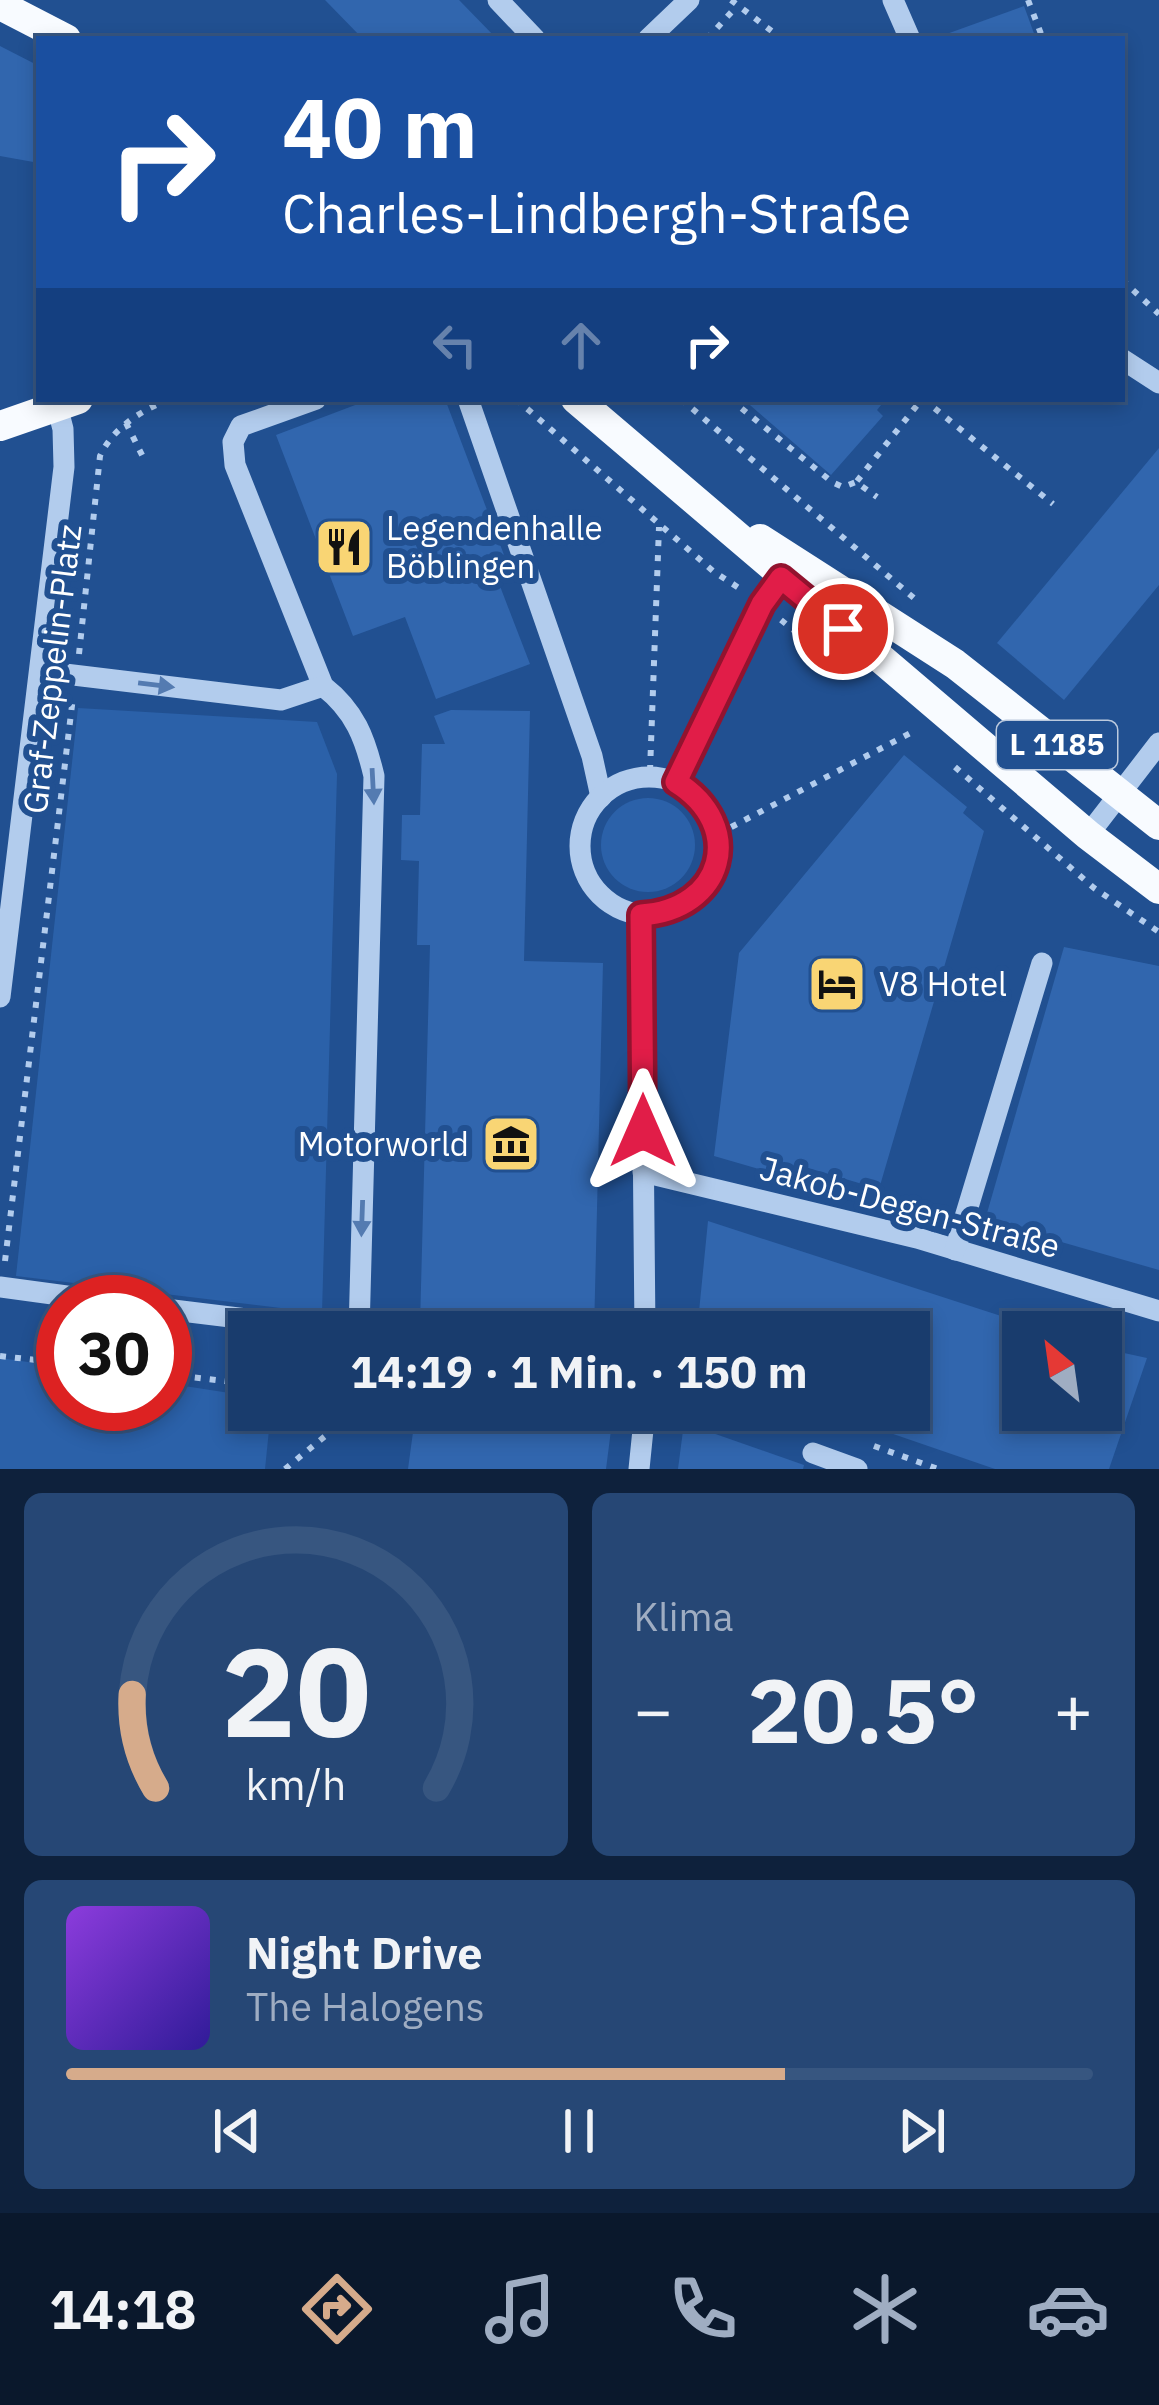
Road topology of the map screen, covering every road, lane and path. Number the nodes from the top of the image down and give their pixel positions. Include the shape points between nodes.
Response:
1 (498, 0) edge
2 (689, 0) edge
3 (893, 0) edge
4 (1028, 0) edge
5 (734, 3) edge
6 (0, 5) edge
7 (60, 36) edge
8 (533, 36) edge
9 (651, 36) edge
10 (709, 36) edge
11 (778, 36) edge
12 (909, 36) edge
13 (1042, 36) edge
14 (1125, 283) edge
15 (1159, 314) edge
16 (1125, 361) edge
17 (1159, 382) edge
18 (165, 402) edge
19 (308, 402) edge
20 (469, 402) edge
21 (519, 402) edge
22 (579, 402) edge
23 (685, 402) edge
24 (734, 402) edge
25 (921, 402) edge
26 (927, 402) edge
27 (68, 403) edge
28 (126, 423) junction
29 (0, 426) edge
30 (144, 459) dead end
31 (856, 482) junction
32 (673, 483) junction
33 (877, 497) dead end
34 (1053, 504) dead end
35 (659, 524) junction
36 (781, 578) junction
37 (762, 604) junction
38 (923, 605) dead end
39 (837, 666) dead end
40 (40, 671) junction
41 (76, 676) junction
42 (323, 686) junction
43 (900, 717) dead end
44 (1159, 743) edge
45 (951, 762) dead end
46 (650, 775) junction
47 (676, 782) junction
48 (1119, 795) junction
49 (601, 796) junction
50 (1159, 825) edge
51 (718, 834) junction
52 (1088, 835) junction
53 (1159, 889) edge
54 (641, 915) junction
55 (1159, 932) edge
56 (1042, 963) dead end
57 (0, 998) edge
58 (643, 1172) junction
59 (956, 1250) junction
60 (1, 1288) edge
61 (36, 1292) edge
62 (356, 1311) edge
63 (645, 1311) edge
64 (1159, 1311) edge
65 (192, 1312) edge
66 (228, 1317) edge
67 (0, 1356) edge
68 (36, 1360) edge
69 (192, 1377) edge
70 (228, 1382) edge
71 (331, 1431) edge
72 (643, 1431) edge
73 (813, 1453) dead end
74 (285, 1469) edge
75 (639, 1469) edge
76 (857, 1469) edge

1 - 8 street
2 - 9 street
3 - 12 street
4 - 13 path
5 - 10 path
5 - 11 path
6 - 7 main road
14 - 15 path
16 - 17 street
18 - 28 path
19 - 42 street via 241,426 232,442
20 - 49 street
21 - 35 path
22 - 32 main road, L 1185
23 - 38 path
24 - 31 path via 832,482
25 - 31 path
26 - 34 path
27 - 29 main road
27 - 40 street
28 - 30 path
28 - 41 path, Graf-Zeppelin-Platz via 100,457
31 - 33 path
32 - 36 main road, L 1185
32 - 48 main road, L 1185 via 955,664
35 - 37 path
35 - 46 path
36 - 37 street
36 - 52 main road, L 1185
37 - 39 path
37 - 47 street
40 - 41 street
40 - 57 street
41 -> 42 street via 281,700
41 - 60 path, Graf-Zeppelin-Platz
42 -> 62 street via 364,734 374,776
43 - 51 path via 916,730
44 - 48 street
45 - 55 path via 1094,888
46 - 47 street
46 - 49 street
47 - 51 street via 696,794
48 - 50 main road, L 1185
48 - 52 street
49 - 54 street via 581,835 581,858 601,896
51 - 54 street via 718,860 690,903
52 - 53 main road, L 1185
54 - 58 street
56 - 59 street
58 - 59 street, Jakob-Degen-Straße
58 - 63 street
59 - 64 street, Jakob-Degen-Straße
60 - 61 street
65 - 66 street
67 - 68 path
69 - 70 path
71 - 74 path
72 - 75 street
73 - 76 street

